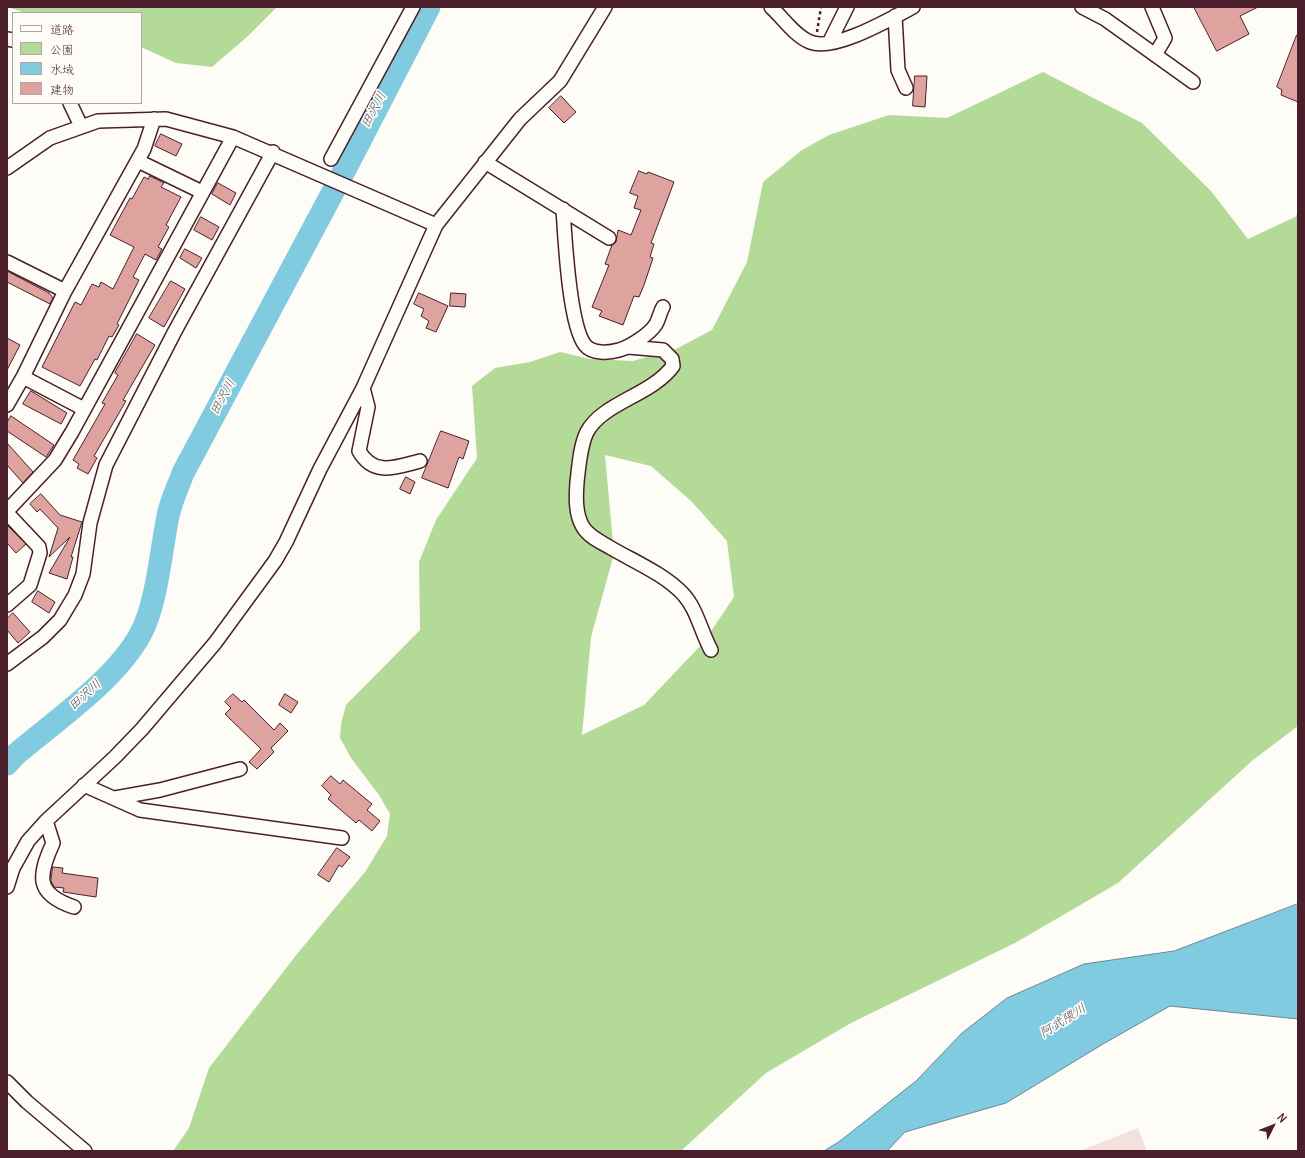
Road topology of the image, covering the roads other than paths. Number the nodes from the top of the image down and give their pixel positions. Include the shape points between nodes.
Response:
1 (413, 7) edge
2 (605, 7) edge
3 (771, 7) edge
4 (847, 7) edge
5 (913, 7) edge
6 (1082, 7) edge
7 (1152, 7) edge
8 (895, 16) junction
9 (829, 43) junction
10 (1155, 55) junction
11 (1192, 82) dead end
12 (906, 88) dead end
13 (70, 104) edge
14 (154, 119) junction
15 (81, 126) junction
16 (233, 137) junction
17 (273, 152) junction
18 (331, 159) dead end
19 (138, 161) junction
20 (485, 162) junction
21 (7, 168) edge
22 (202, 192) junction
23 (563, 210) junction
24 (436, 225) junction
25 (609, 238) dead end
26 (7, 262) edge
27 (65, 291) junction
28 (663, 307) dead end
29 (628, 347) junction
30 (23, 377) junction
31 (363, 388) junction
32 (7, 405) edge
33 (84, 409) junction
34 (420, 461) dead end
35 (7, 512) edge
36 (7, 605) edge
37 (711, 650) dead end
38 (7, 664) edge
39 (240, 769) dead end
40 (84, 785) junction
41 (115, 798) junction
42 (46, 821) junction
43 (342, 838) dead end
44 (7, 887) edge
45 (74, 907) dead end
46 (7, 1082) edge
47 (85, 1151) edge

1 - 18 street
2 - 20 street via 560,81 520,120
3 - 9 street via 810,42
4 - 9 street
5 - 8 street
6 - 10 street via 1105,19
7 - 10 street via 1165,38
8 - 9 street via 862,33
8 - 12 street via 898,70
10 - 11 street
13 - 15 street
14 - 15 street via 98,121
14 - 16 street
14 - 19 street
15 - 21 street via 50,138
16 - 17 street
16 - 22 street
17 - 24 street
17 - 38 street via 106,465 90,523 83,574 75,595 60,620 48,633
19 - 22 street
19 - 27 street
20 - 23 street
20 - 24 street
22 - 33 street
23 - 25 street
23 - 29 street via 570,292 578,331 585,345 591,350 608,352
24 - 31 street
26 - 27 street
27 - 30 street
28 - 29 street via 655,325
29 - 37 street via 663,350 672,359 673,366 662,378 596,420 587,432 580,460 577,512 583,527 593,537 664,578 683,594 699,620
30 - 32 street
30 - 33 street
31 - 34 street via 368,407 359,450 364,459 372,465 391,469
31 - 40 street via 320,468 286,542 257,587 215,643 142,729
33 - 35 street via 55,460
35 - 36 street via 39,547 40,553 30,585
39 - 41 street via 160,790
40 - 41 street
40 - 42 street
41 - 43 street via 140,810
42 - 44 street via 22,849
42 - 45 street via 53,843 44,863 44,888 60,903
46 - 47 street

